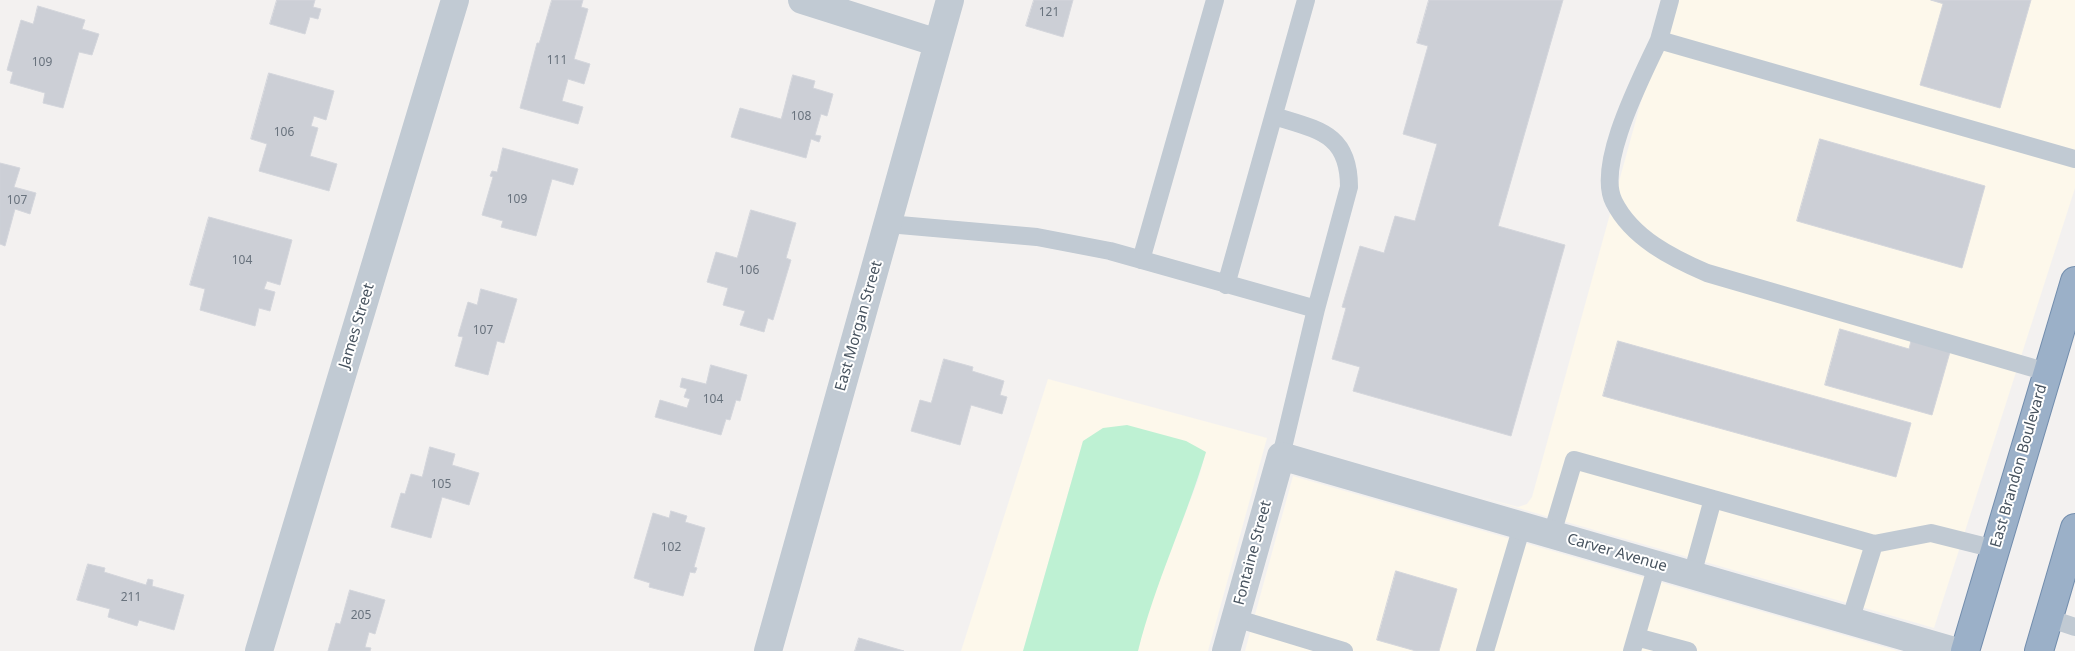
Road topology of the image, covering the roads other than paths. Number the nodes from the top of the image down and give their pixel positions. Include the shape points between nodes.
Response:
1 (454, 0) edge
2 (802, 0) edge
3 (950, 0) edge
4 (1215, 0) edge
5 (1306, 0) edge
6 (1670, 0) edge
7 (1659, 40) junction
8 (938, 43) junction
9 (1274, 116) junction
10 (2075, 159) edge
11 (888, 224) junction
12 (1141, 260) junction
13 (2075, 281) edge
14 (1226, 285) junction
15 (1316, 310) junction
16 (2047, 372) junction
17 (1280, 456) junction
18 (1713, 499) junction
19 (1522, 526) junction
20 (1552, 534) junction
21 (2073, 542) edge
22 (1874, 544) junction
23 (1995, 548) junction
24 (1657, 565) junction
25 (1692, 575) junction
26 (1236, 618) junction
27 (2048, 618) junction
28 (1850, 621) junction
29 (2075, 627) edge
30 (1634, 644) edge
31 (260, 651) edge
32 (768, 651) edge
33 (1226, 651) edge
34 (1344, 651) edge
35 (1485, 651) edge
36 (1688, 651) edge
37 (1954, 651) edge
38 (1965, 651) edge
39 (2039, 651) edge

1 - 31 street, James Street
2 - 8 street
3 - 8 street, East Morgan Street
4 - 12 lane
5 - 9 lane
6 - 7 lane
7 - 10 lane
7 - 16 lane via 1631,98 1609,174 1613,201 1637,231 1672,257 1707,273
8 - 11 street, East Morgan Street
9 - 14 lane
9 - 15 lane via 1323,131 1340,148 1349,167 1349,187
11 - 12 lane via 1037,237
11 - 32 street, East Morgan Street
12 - 14 lane
13 - 16 highway, East Brandon Boulevard
14 - 15 lane
15 - 17 lane
16 - 23 highway, East Brandon Boulevard
17 - 19 street, Carver Avenue
17 - 26 street, Fontaine Street
18 - 20 lane via 1574,460
18 - 22 lane
18 - 25 lane
19 - 20 street, Carver Avenue
19 - 35 lane
20 - 24 street, Carver Avenue
21 - 27 highway
22 - 23 lane via 1931,532
22 - 28 lane
23 - 38 highway, East Brandon Boulevard
24 - 25 street, Carver Avenue
24 - 30 lane
25 - 28 street, Carver Avenue
26 - 33 street, Fontaine Street
26 - 34 lane
27 - 29 lane
27 - 39 highway
28 - 37 street, Carver Avenue
30 - 36 lane

